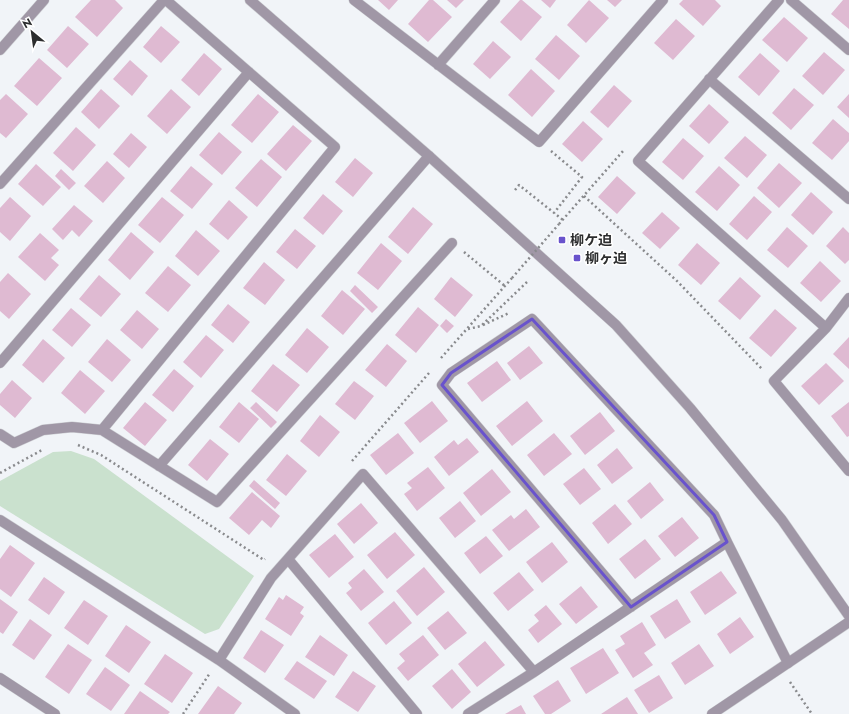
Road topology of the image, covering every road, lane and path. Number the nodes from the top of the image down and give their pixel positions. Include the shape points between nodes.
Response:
1 (44, 0) edge
2 (165, 0) edge
3 (250, 0) edge
4 (354, 0) edge
5 (495, 0) edge
6 (663, 0) edge
7 (779, 0) edge
8 (791, 0) edge
9 (0, 50) edge
10 (849, 50) edge
11 (438, 65) junction
12 (249, 72) junction
13 (709, 79) junction
14 (539, 142) junction
15 (429, 156) junction
16 (0, 184) edge
17 (515, 190) dead end
18 (584, 196) dead end
19 (849, 199) edge
20 (554, 213) junction
21 (563, 220) dead end
22 (559, 224) dead end
23 (452, 243) joint
24 (512, 278) dead end
25 (527, 282) dead end
26 (505, 286) dead end
27 (849, 298) edge
28 (497, 318) dead end
29 (481, 326) junction
30 (826, 328) junction
31 (466, 330) dead end
32 (0, 363) edge
33 (774, 381) junction
34 (102, 430) junction
35 (0, 434) edge
36 (159, 466) junction
37 (849, 471) edge
38 (0, 520) edge
39 (727, 542) junction
40 (288, 559) junction
41 (631, 607) junction
42 (849, 616) edge
43 (849, 622) edge
44 (219, 660) junction
45 (788, 663) junction
46 (534, 672) junction
47 (0, 678) edge
48 (790, 682) dead end
49 (55, 714) edge
50 (183, 714) edge
51 (295, 714) edge
52 (417, 714) edge
53 (468, 714) edge
54 (712, 714) edge
55 (812, 714) edge

1 - 9 street
2 - 12 street
2 - 16 street
3 - 15 street
4 - 11 street
5 - 11 street
6 - 14 street
7 - 13 street
8 - 10 street
11 - 14 street
12 - 32 street
12 - 34 street via 335,147
13 - 19 street
13 - 30 street via 638,161
14 - 20 path via 582,177
15 - 36 street
15 - 42 street via 616,325 690,408 782,520
17 - 20 path via 519,185
18 - 33 path via 677,281
20 - 21 path
22 - 24 path, bridge
23 - 26 path
23 - 36 street via 217,502
25 - 29 path
27 - 30 street
28 - 29 path
29 - 31 path
30 - 33 street
33 - 37 street
34 - 35 street via 72,427 43,430 14,443
34 - 36 street
38 - 44 street
39 - 41 street
39 - 41 street via 714,515 532,319 451,373 442,385
39 - 45 street
40 - 44 street via 271,578
40 - 46 street via 362,474
40 - 52 street
41 - 46 street
43 - 45 street
44 - 50 path
44 - 51 street
45 - 54 street
46 - 53 street
47 - 49 street
48 - 55 path

